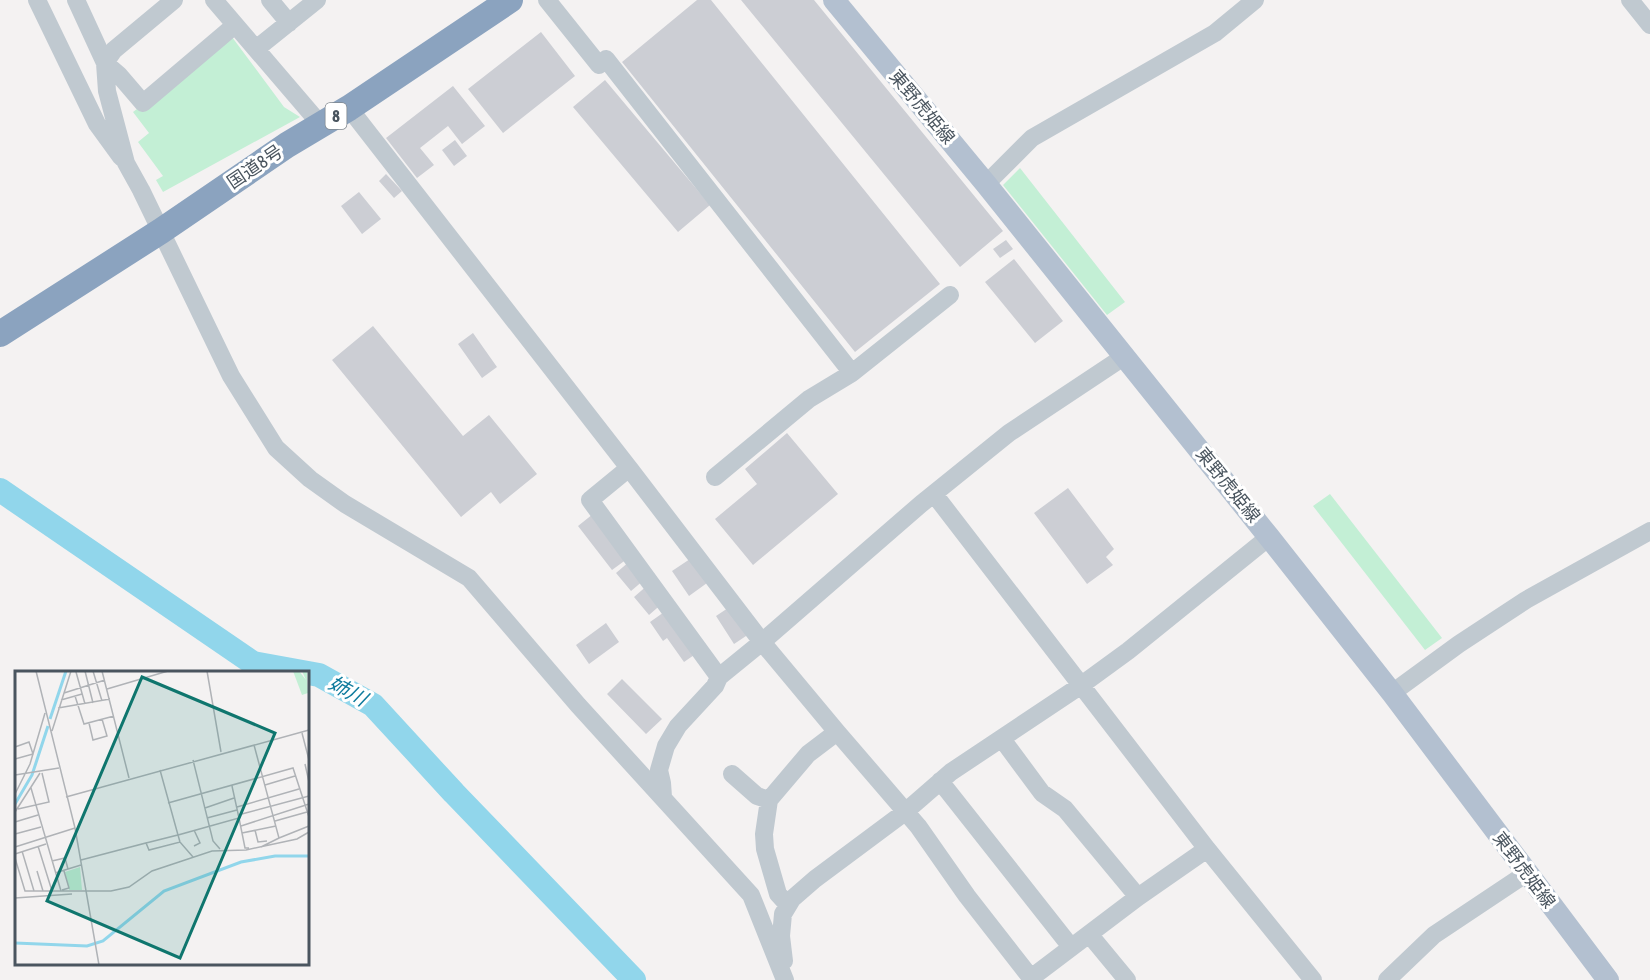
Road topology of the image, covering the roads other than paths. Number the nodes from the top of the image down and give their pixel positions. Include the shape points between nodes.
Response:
1 (37, 0) edge
2 (174, 0) edge
3 (214, 0) edge
4 (270, 0) edge
5 (317, 0) edge
6 (510, 0) edge
7 (547, 0) edge
8 (834, 0) edge
9 (1255, 0) edge
10 (1630, 0) edge
11 (80, 2) edge
12 (289, 23) junction
13 (235, 25) junction
14 (1650, 25) edge
15 (256, 49) junction
16 (105, 63) junction
17 (349, 108) junction
18 (321, 125) junction
19 (126, 163) junction
20 (987, 184) junction
21 (158, 233) junction
22 (950, 295) dead end
23 (0, 334) edge
24 (1125, 356) junction
25 (852, 373) junction
26 (628, 468) junction
27 (715, 477) dead end
28 (934, 494) junction
29 (1650, 531) edge
30 (1269, 537) junction
31 (762, 642) junction
32 (719, 677) junction
33 (1080, 686) junction
34 (1392, 693) junction
35 (837, 732) junction
36 (1002, 739) junction
37 (732, 774) dead end
38 (940, 781) junction
39 (663, 797) junction
40 (769, 800) junction
41 (905, 812) junction
42 (1207, 849) junction
43 (1527, 873) junction
44 (1138, 897) junction
45 (789, 905) junction
46 (1089, 934) junction
47 (1071, 947) junction
48 (1038, 977) edge
49 (785, 980) edge
50 (1127, 980) edge
51 (1313, 980) edge
52 (1387, 980) edge
53 (1608, 980) edge

1 - 19 street via 97,123
2 - 16 street via 114,50
3 - 13 street
4 - 12 street
5 - 12 street
6 - 17 highway, 国道8号 / 8
7 - 25 street via 599,66 606,59
8 - 20 main road, 東野虎姫線
9 - 20 street via 1215,33 1032,138
10 - 14 street
11 - 16 street
12 - 15 street
13 - 15 street
13 - 16 street via 143,103
15 - 18 street
16 - 19 street via 107,91
17 - 18 highway, 国道8号 / 8
17 - 26 street
18 - 21 highway, 国道8号 / 8
19 - 21 street
20 - 24 main road, 東野虎姫線
21 - 23 highway, 国道8号 / 8
21 - 39 street via 231,376 276,448 345,504 469,578
22 - 25 street
24 - 28 street via 1009,433
24 - 30 main road, 東野虎姫線
25 - 27 street via 809,399
26 - 31 street
26 - 32 street via 590,500
28 - 31 street
28 - 33 street
29 - 34 street via 1526,600
30 - 33 street
30 - 34 main road, 東野虎姫線
31 - 32 street
31 - 35 street
32 - 39 street via 716,686 678,726 666,746 658,770
33 - 36 street
33 - 42 street
34 - 43 main road, 東野虎姫線
35 - 40 street via 808,754
35 - 41 street
36 - 38 street
36 - 44 street via 1042,793 1065,809
37 - 40 street via 758,796
38 - 41 street
38 - 47 street
39 - 49 street via 751,895
40 - 45 street via 765,849 778,894
41 - 45 street via 842,858
41 - 48 street via 967,896
42 - 44 street
42 - 51 street
43 - 52 street via 1434,935
43 - 53 main road, 東野虎姫線
44 - 46 street
45 - 49 street via 783,914 781,936
46 - 47 street
46 - 50 street
47 - 48 street

